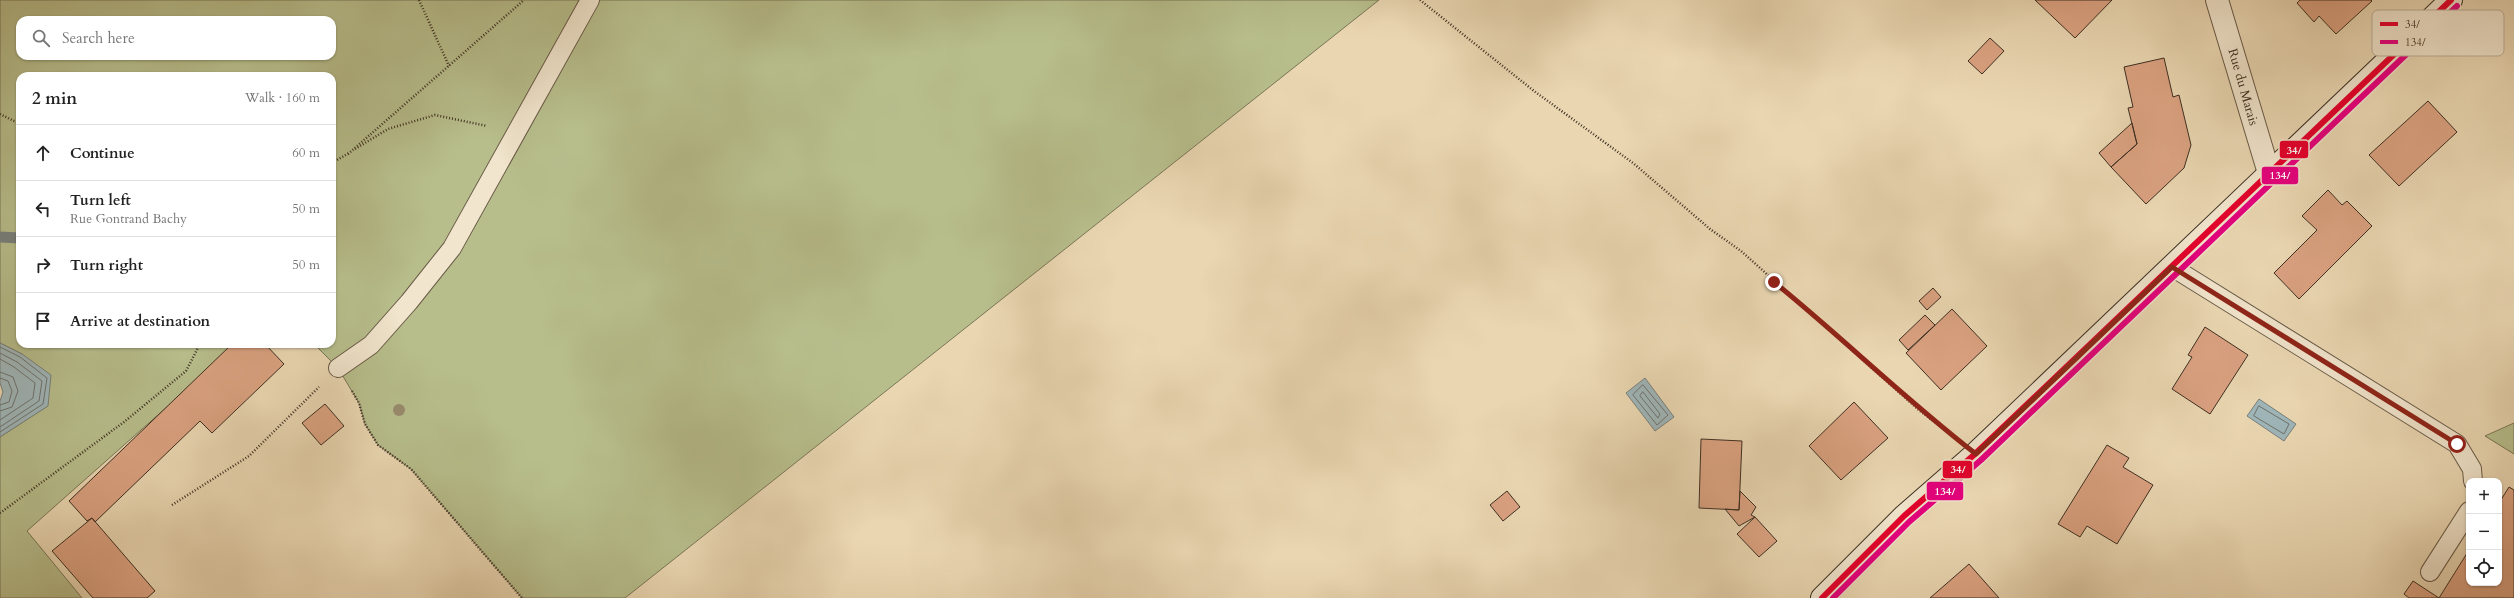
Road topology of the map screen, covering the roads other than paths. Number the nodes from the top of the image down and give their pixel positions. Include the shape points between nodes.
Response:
1 (590, 0) edge
2 (2217, 0) edge
3 (2451, 0) edge
4 (2440, 10) edge
5 (2392, 56) edge
6 (2269, 173) junction
7 (2172, 267) junction
8 (338, 368) road end
9 (2474, 478) edge
10 (2467, 514) edge
11 (2430, 572) dead end
12 (1822, 598) edge

1 - 8 lane via 452,248 371,344
2 - 6 street, Rue du Marais
3 - 4 street
5 - 6 street
6 - 7 street
7 - 9 lane via 2457,444 2472,469
7 - 12 street via 1976,454 1904,516
10 - 11 lane

